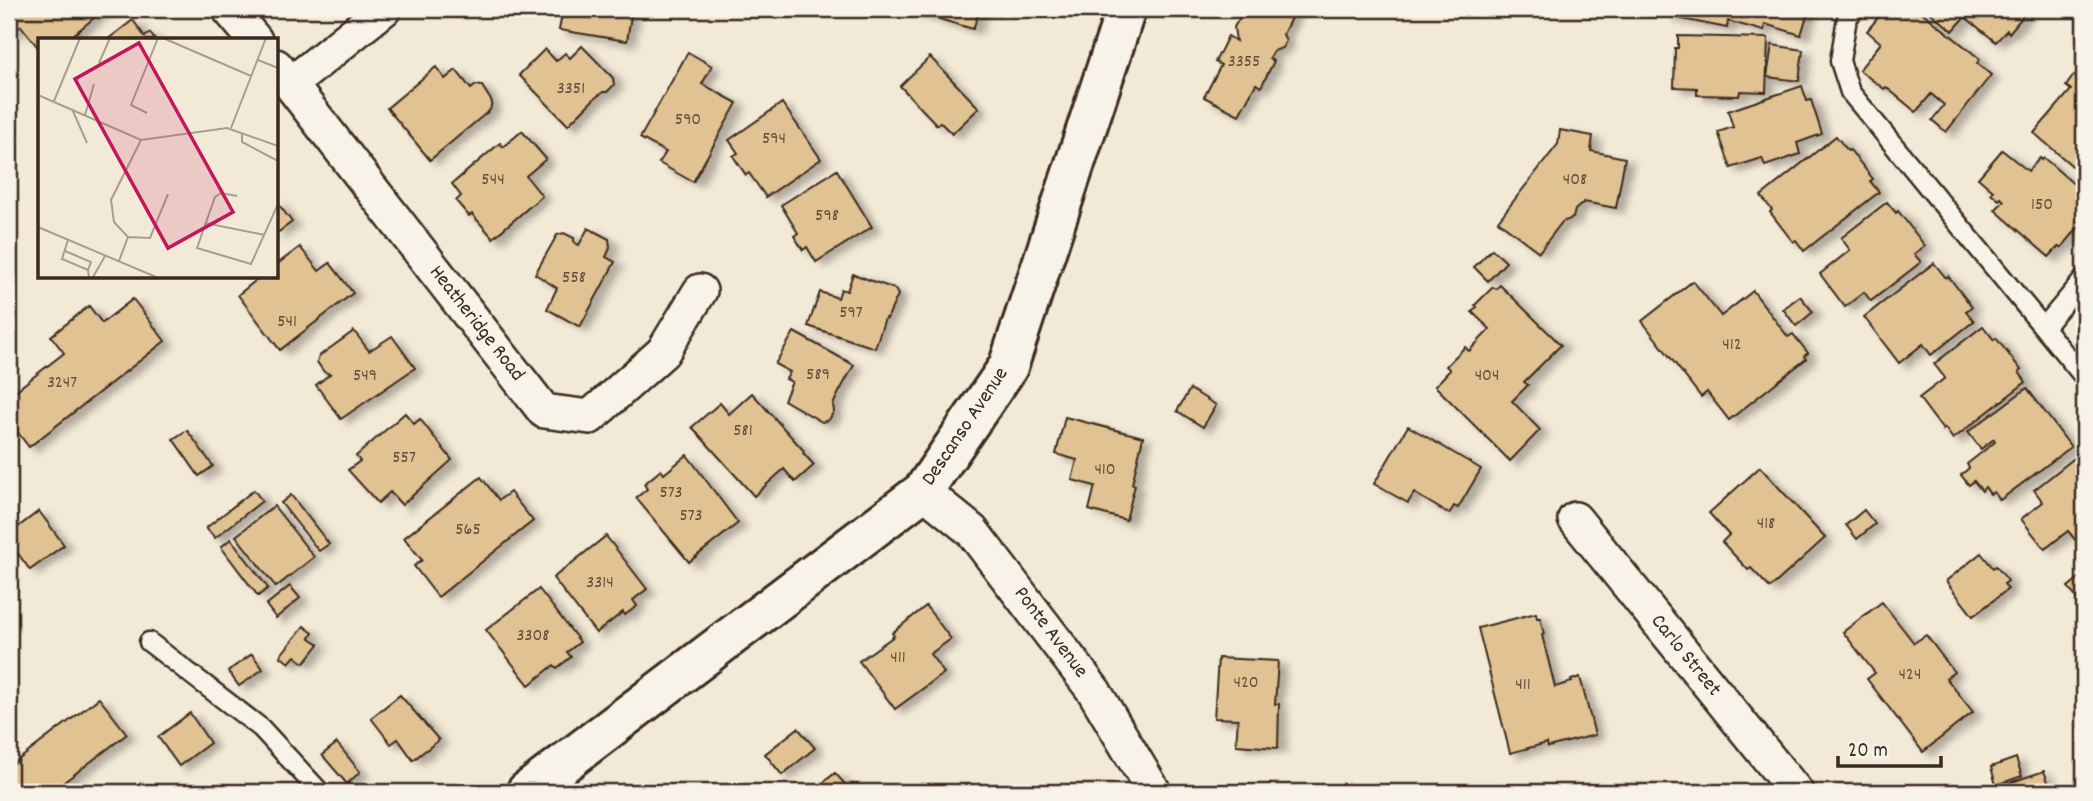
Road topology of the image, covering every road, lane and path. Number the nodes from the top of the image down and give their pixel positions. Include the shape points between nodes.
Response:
1 (229, 9) edge
2 (384, 9) edge
3 (1126, 9) edge
4 (1855, 9) edge
5 (253, 38) edge
6 (284, 75) edge
7 (2084, 279) edge
8 (701, 291) dead end
9 (2044, 327) junction
10 (2084, 377) edge
11 (923, 491) junction
12 (1575, 519) dead end
13 (149, 642) dead end
14 (320, 792) edge
15 (526, 792) edge
16 (1154, 792) edge
17 (1796, 792) edge

1 - 5 street
2 - 6 street
3 - 11 street, Descanso Avenue via 1008,367
4 - 9 lane via 1847,18 1840,61 1850,92
6 - 8 street, Heatheridge Road via 544,411 590,417 663,352
7 - 9 lane
9 - 10 lane
11 - 15 street, Descanso Avenue
11 - 16 street, Ponte Avenue via 972,531 1094,691
12 - 17 street, Carlo Street
13 - 14 lane via 261,728

